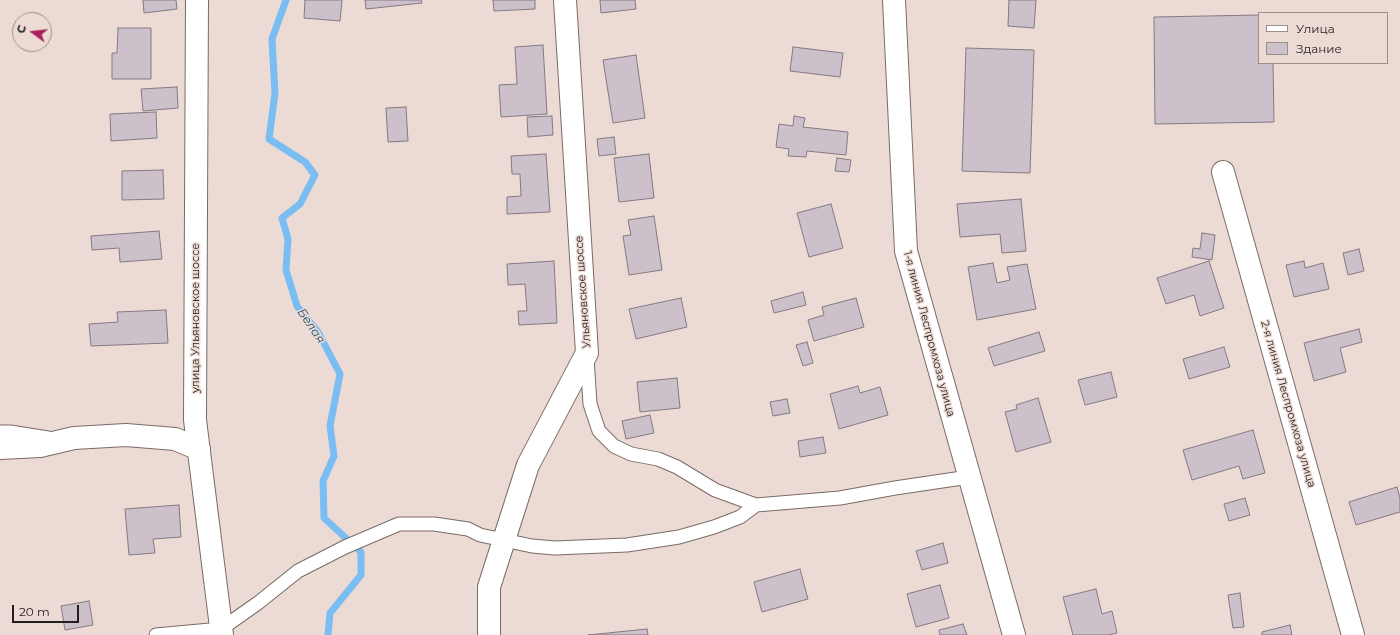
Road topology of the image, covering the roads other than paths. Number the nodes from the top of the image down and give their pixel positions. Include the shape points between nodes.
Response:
1 (198, 0) edge
2 (565, 0) edge
3 (894, 0) edge
4 (1223, 172) dead end
5 (587, 353) junction
6 (0, 432) edge
7 (66, 440) junction
8 (0, 448) edge
9 (199, 449) junction
10 (969, 477) junction
11 (756, 505) junction
12 (504, 539) junction
13 (222, 632) edge
14 (156, 635) edge
15 (489, 635) edge
16 (1014, 635) edge
17 (1353, 635) edge

1 - 9 street, улица Ульяновское шоссе via 195,420
2 - 5 street, Ульяновское шоссе
3 - 10 street, 1-я линия Леспромхоза улица via 906,251
4 - 17 street, 2-я линия Леспромхоза улица
5 - 11 lane via 590,404 600,431 614,446 631,454 677,467 715,490
5 - 12 street, Ульяновское шоссе via 528,465
6 - 7 lane
7 - 8 street via 40,446
7 - 9 street via 126,435 175,439
9 - 13 street, улица Ульяновское шоссе
10 - 11 lane via 840,498
10 - 16 street, 1-я линия Леспромхоза улица
11 - 12 lane via 740,517 714,527 679,537 626,545 555,548 532,546
12 - 13 lane via 480,535 468,529 434,524 399,524 345,546 298,571
12 - 15 street, Ульяновское шоссе via 489,587
13 - 14 lane

